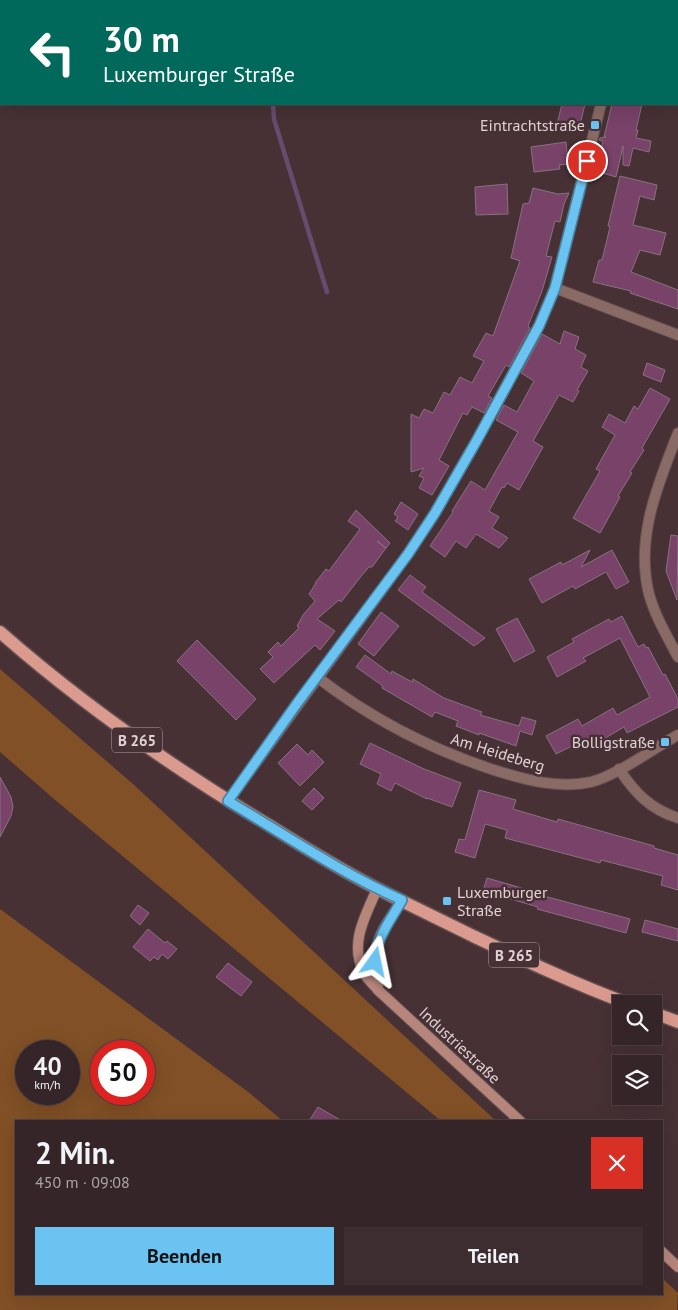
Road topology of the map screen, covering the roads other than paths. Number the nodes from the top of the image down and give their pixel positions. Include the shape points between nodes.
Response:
1 (601, 105) edge
2 (555, 288) junction
3 (678, 335) edge
4 (678, 433) edge
5 (0, 632) edge
6 (678, 657) edge
7 (316, 677) junction
8 (678, 735) edge
9 (619, 769) junction
10 (228, 801) junction
11 (678, 818) edge
12 (377, 889) junction
13 (402, 900) junction
14 (379, 991) junction
15 (612, 998) edge
16 (662, 1016) edge
17 (678, 1022) edge
18 (519, 1120) edge
19 (663, 1253) edge
20 (678, 1267) edge

1 - 2 street
2 - 3 street
2 - 7 street via 539,326 435,513
4 - 6 street via 650,508 645,566 655,610
5 - 10 main road, B 265 via 138,740
7 - 9 street, Am Heideberg via 406,734 476,764 517,777 546,784 571,784 593,781
7 - 10 street
8 - 9 street, Am Heideberg
9 - 11 street via 648,804
10 - 12 main road, B 265
12 - 13 main road, B 265
12 - 14 main road, Industriestraße via 357,947 364,974
13 - 14 main road via 376,948
13 - 15 main road, B 265
14 - 18 main road, Industriestraße
16 - 17 main road
19 - 20 main road

